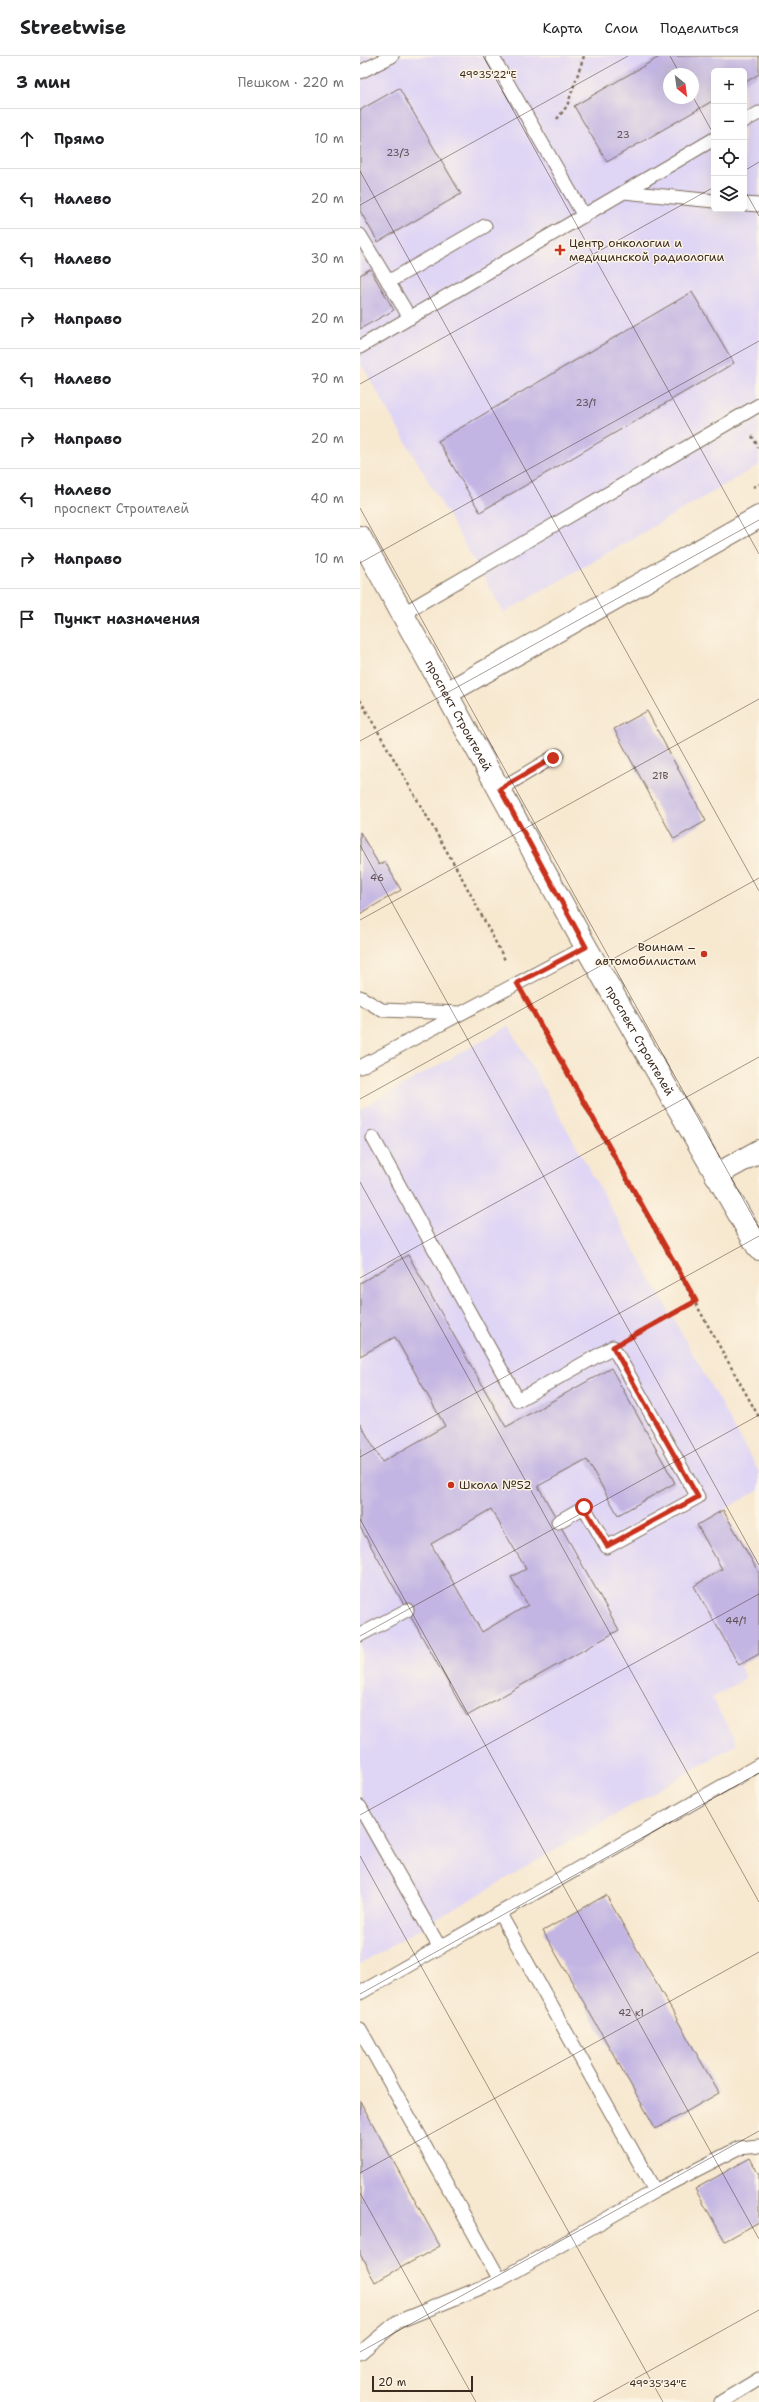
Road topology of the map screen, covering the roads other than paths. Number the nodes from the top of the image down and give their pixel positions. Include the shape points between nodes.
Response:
1 (392, 56) edge
2 (492, 56) edge
3 (360, 72) edge
4 (759, 112) edge
5 (747, 119) edge
6 (712, 140) edge
7 (624, 192) junction
8 (711, 201) edge
9 (747, 204) edge
10 (759, 205) edge
11 (584, 216) junction
12 (485, 226) dead end
13 (360, 235) edge
14 (388, 282) junction
15 (410, 318) junction
16 (360, 347) edge
17 (759, 405) edge
18 (759, 517) edge
19 (360, 537) edge
20 (402, 614) junction
21 (447, 693) junction
22 (557, 755) dead end
23 (500, 789) junction
24 (586, 947) junction
25 (360, 997) edge
26 (460, 1013) junction
27 (360, 1068) edge
28 (373, 1138) dead end
29 (759, 1151) edge
30 (716, 1175) junction
31 (759, 1249) edge
32 (558, 1522) dead end
33 (407, 1610) dead end
34 (360, 1634) edge
35 (758, 1767) edge
36 (360, 1807) edge
37 (500, 1914) junction
38 (440, 1948) junction
39 (360, 1993) edge
40 (360, 2029) edge
41 (759, 2146) edge
42 (655, 2191) junction
43 (500, 2280) junction
44 (360, 2353) edge
45 (759, 2379) edge
46 (721, 2402) edge

1 - 3 lane
2 - 11 lane
4 - 5 lane
6 - 7 lane
7 - 8 lane
7 - 11 lane
9 - 10 lane
11 - 15 lane
12 - 14 lane
13 - 14 lane
14 - 15 lane
15 - 16 lane
17 - 20 lane
18 - 21 main road
19 - 20 main road, проспект Строителей
20 - 21 main road, проспект Строителей
21 - 23 main road, проспект Строителей
22 - 23 lane
23 - 24 main road, проспект Строителей
24 - 26 lane
24 - 30 main road, проспект Строителей
25 - 26 lane via 382,1010
26 - 27 lane
28 - 32 lane via 518,1400 613,1347 698,1497 607,1546 584,1507
29 - 30 main road
30 - 31 main road, проспект Строителей
33 - 34 lane
35 - 37 lane
36 - 38 lane
37 - 38 lane
37 - 42 lane
38 - 39 lane
40 - 43 lane
41 - 42 lane via 739,2148
42 - 43 lane
43 - 44 lane via 397,2322
45 - 46 lane

